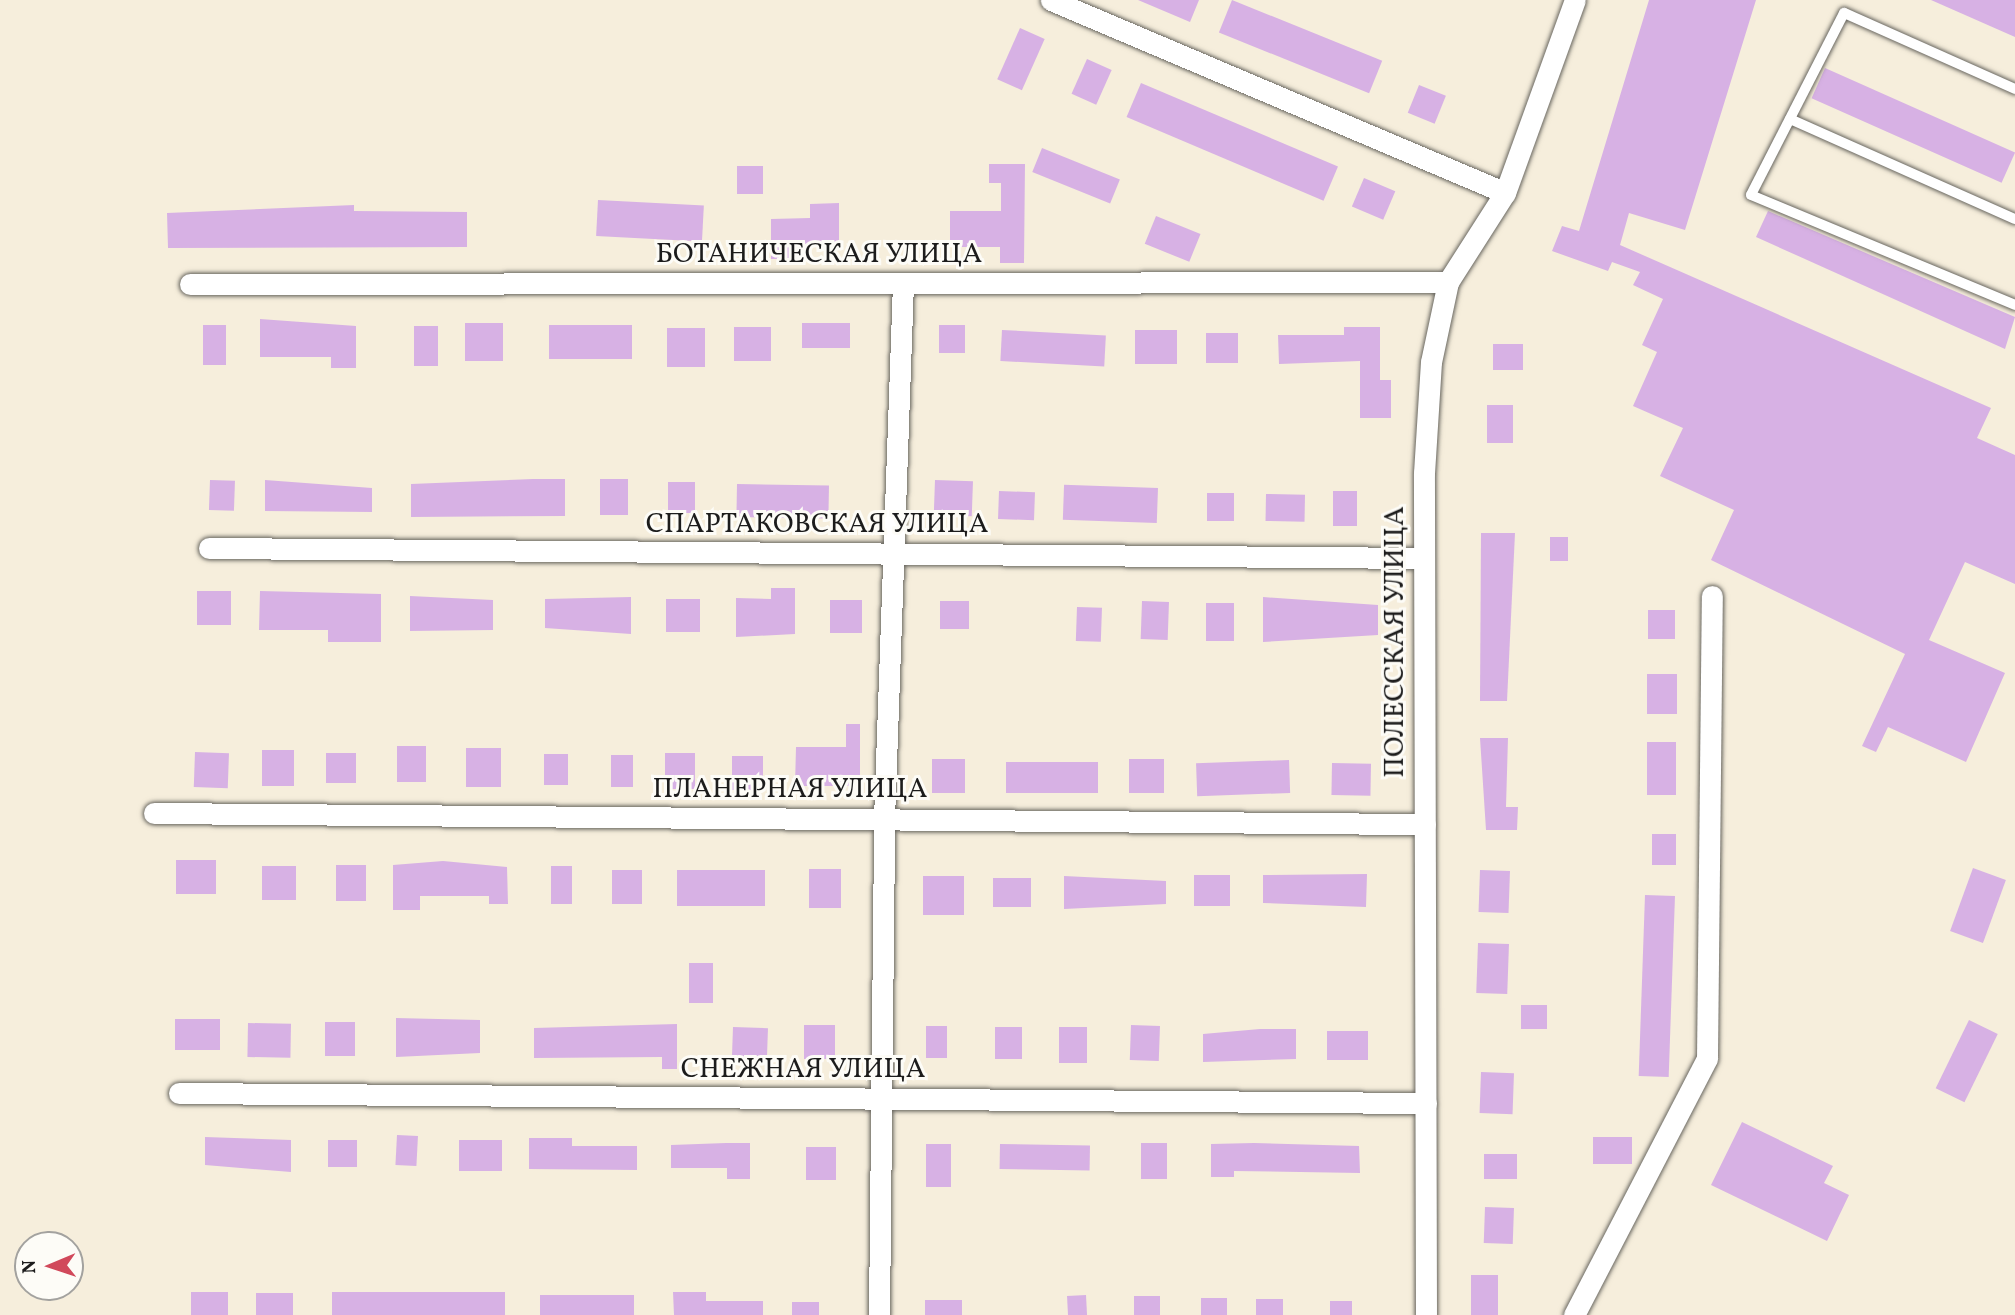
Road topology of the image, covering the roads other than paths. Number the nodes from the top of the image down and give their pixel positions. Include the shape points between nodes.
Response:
1 (1051, 0) edge
2 (1575, 0) edge
3 (2015, 89) edge
4 (1790, 119) junction
5 (1505, 193) junction
6 (2015, 219) edge
7 (1448, 282) junction
8 (903, 283) junction
9 (190, 284) dead end
10 (2015, 305) edge
11 (209, 548) dead end
12 (897, 553) junction
13 (1424, 558) junction
14 (1712, 596) dead end
15 (154, 813) dead end
16 (884, 819) junction
17 (1425, 824) junction
18 (179, 1093) dead end
19 (881, 1098) junction
20 (1426, 1103) junction
21 (878, 1315) edge
22 (1426, 1315) edge
23 (1574, 1315) edge

1 - 5 street
2 - 5 street, ПОЛЕССКАЯ УЛИЦА
3 - 4 lane via 1844,13
4 - 6 lane
4 - 10 lane via 1751,195
5 - 7 street, ПОЛЕССКАЯ УЛИЦА
7 - 8 street, БОТАНИЧЕСКАЯ УЛИЦА
7 - 13 street, ПОЛЕССКАЯ УЛИЦА via 1431,362
8 - 9 street, БОТАНИЧЕСКАЯ УЛИЦА
8 - 12 street
11 - 12 street, СПАРТАКОВСКАЯ УЛИЦА
12 - 13 street, СПАРТАКОВСКАЯ УЛИЦА
12 - 16 street
13 - 17 street, ПОЛЕССКАЯ УЛИЦА
14 - 23 street via 1707,1058
15 - 16 street, ПЛАНЕРНАЯ УЛИЦА
16 - 17 street, ПЛАНЕРНАЯ УЛИЦА
16 - 19 street
17 - 20 street, ПОЛЕССКАЯ УЛИЦА
18 - 19 street, СНЕЖНАЯ УЛИЦА
19 - 20 street, СНЕЖНАЯ УЛИЦА
19 - 21 street
20 - 22 street, ПОЛЕССКАЯ УЛИЦА

